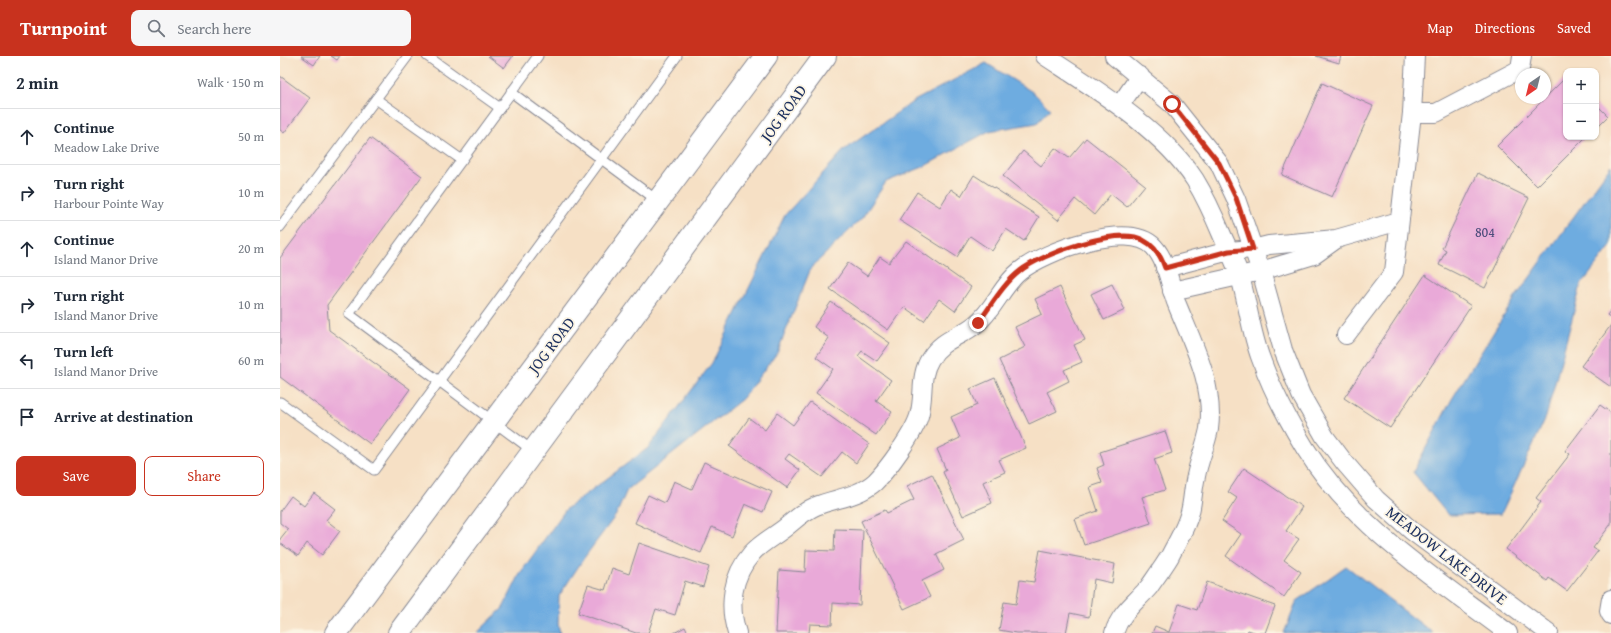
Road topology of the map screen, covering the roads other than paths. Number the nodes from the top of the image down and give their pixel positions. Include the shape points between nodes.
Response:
1 (408, 56) edge
2 (427, 56) edge
3 (538, 56) edge
4 (678, 56) edge
5 (766, 56) edge
6 (825, 56) edge
7 (1046, 56) edge
8 (1114, 56) edge
9 (1415, 56) edge
10 (1522, 56) edge
11 (1140, 76) junction
12 (511, 92) junction
13 (376, 99) junction
14 (1120, 105) junction
15 (500, 108) junction
16 (1412, 113) junction
17 (602, 159) junction
18 (462, 160) junction
19 (658, 201) junction
20 (1399, 221) junction
21 (280, 227) edge
22 (1336, 239) junction
23 (1253, 249) junction
24 (1229, 251) junction
25 (1165, 268) junction
26 (1261, 271) junction
27 (1240, 276) junction
28 (1172, 291) junction
29 (1346, 335) dead end
30 (439, 382) junction
31 (280, 402) edge
32 (493, 422) junction
33 (533, 451) junction
34 (1611, 599) edge
35 (1611, 616) edge
36 (336, 633) edge
37 (399, 633) edge
38 (737, 633) edge
39 (1114, 633) edge
40 (1508, 633) edge
41 (1549, 633) edge

1 - 13 lane
2 - 15 lane
3 - 12 lane
4 - 17 lane
5 - 19 main road, JOG ROAD
6 - 33 main road, JOG ROAD
7 - 14 street, MEADOW LAKE DRIVE
8 - 11 street, MEADOW LAKE DRIVE
9 - 16 street
10 - 16 street via 1520,69 1436,113
11 - 14 street
11 - 23 street, MEADOW LAKE DRIVE via 1172,104 1219,163 1236,198
12 - 15 lane
12 - 17 lane
13 - 18 lane
13 - 21 lane
14 - 24 street, MEADOW LAKE DRIVE via 1174,154 1194,179 1210,206
15 - 18 lane
16 - 20 street
17 - 19 lane
17 - 30 lane
18 - 30 lane via 349,314
19 - 32 main road, JOG ROAD
20 - 22 street
20 - 29 street via 1394,272
22 - 23 street via 1269,245
22 - 26 street via 1314,254
23 - 24 street
23 - 26 street, MEADOW LAKE DRIVE
24 - 25 street
24 - 27 street, MEADOW LAKE DRIVE
25 - 28 street
25 - 38 street via 1154,247 1142,239 1122,236 1082,243 1033,262 1019,271 978,323 952,337 930,357 921,386 920,415 914,429 884,473 859,493 827,502 799,516 752,553 737,578 733,592 733,621
26 - 27 street
26 - 41 street, MEADOW LAKE DRIVE via 1283,350 1301,394 1344,462 1376,499 1412,532
27 - 28 street
27 - 40 street, MEADOW LAKE DRIVE via 1260,358 1274,392 1325,477 1359,516 1397,550
28 - 39 street via 1207,382 1209,429 1184,530 1168,560 1148,587 1126,610
30 - 31 lane via 374,470
30 - 32 lane
32 - 33 lane
32 - 36 main road, JOG ROAD
33 - 37 main road, JOG ROAD
34 - 35 street

